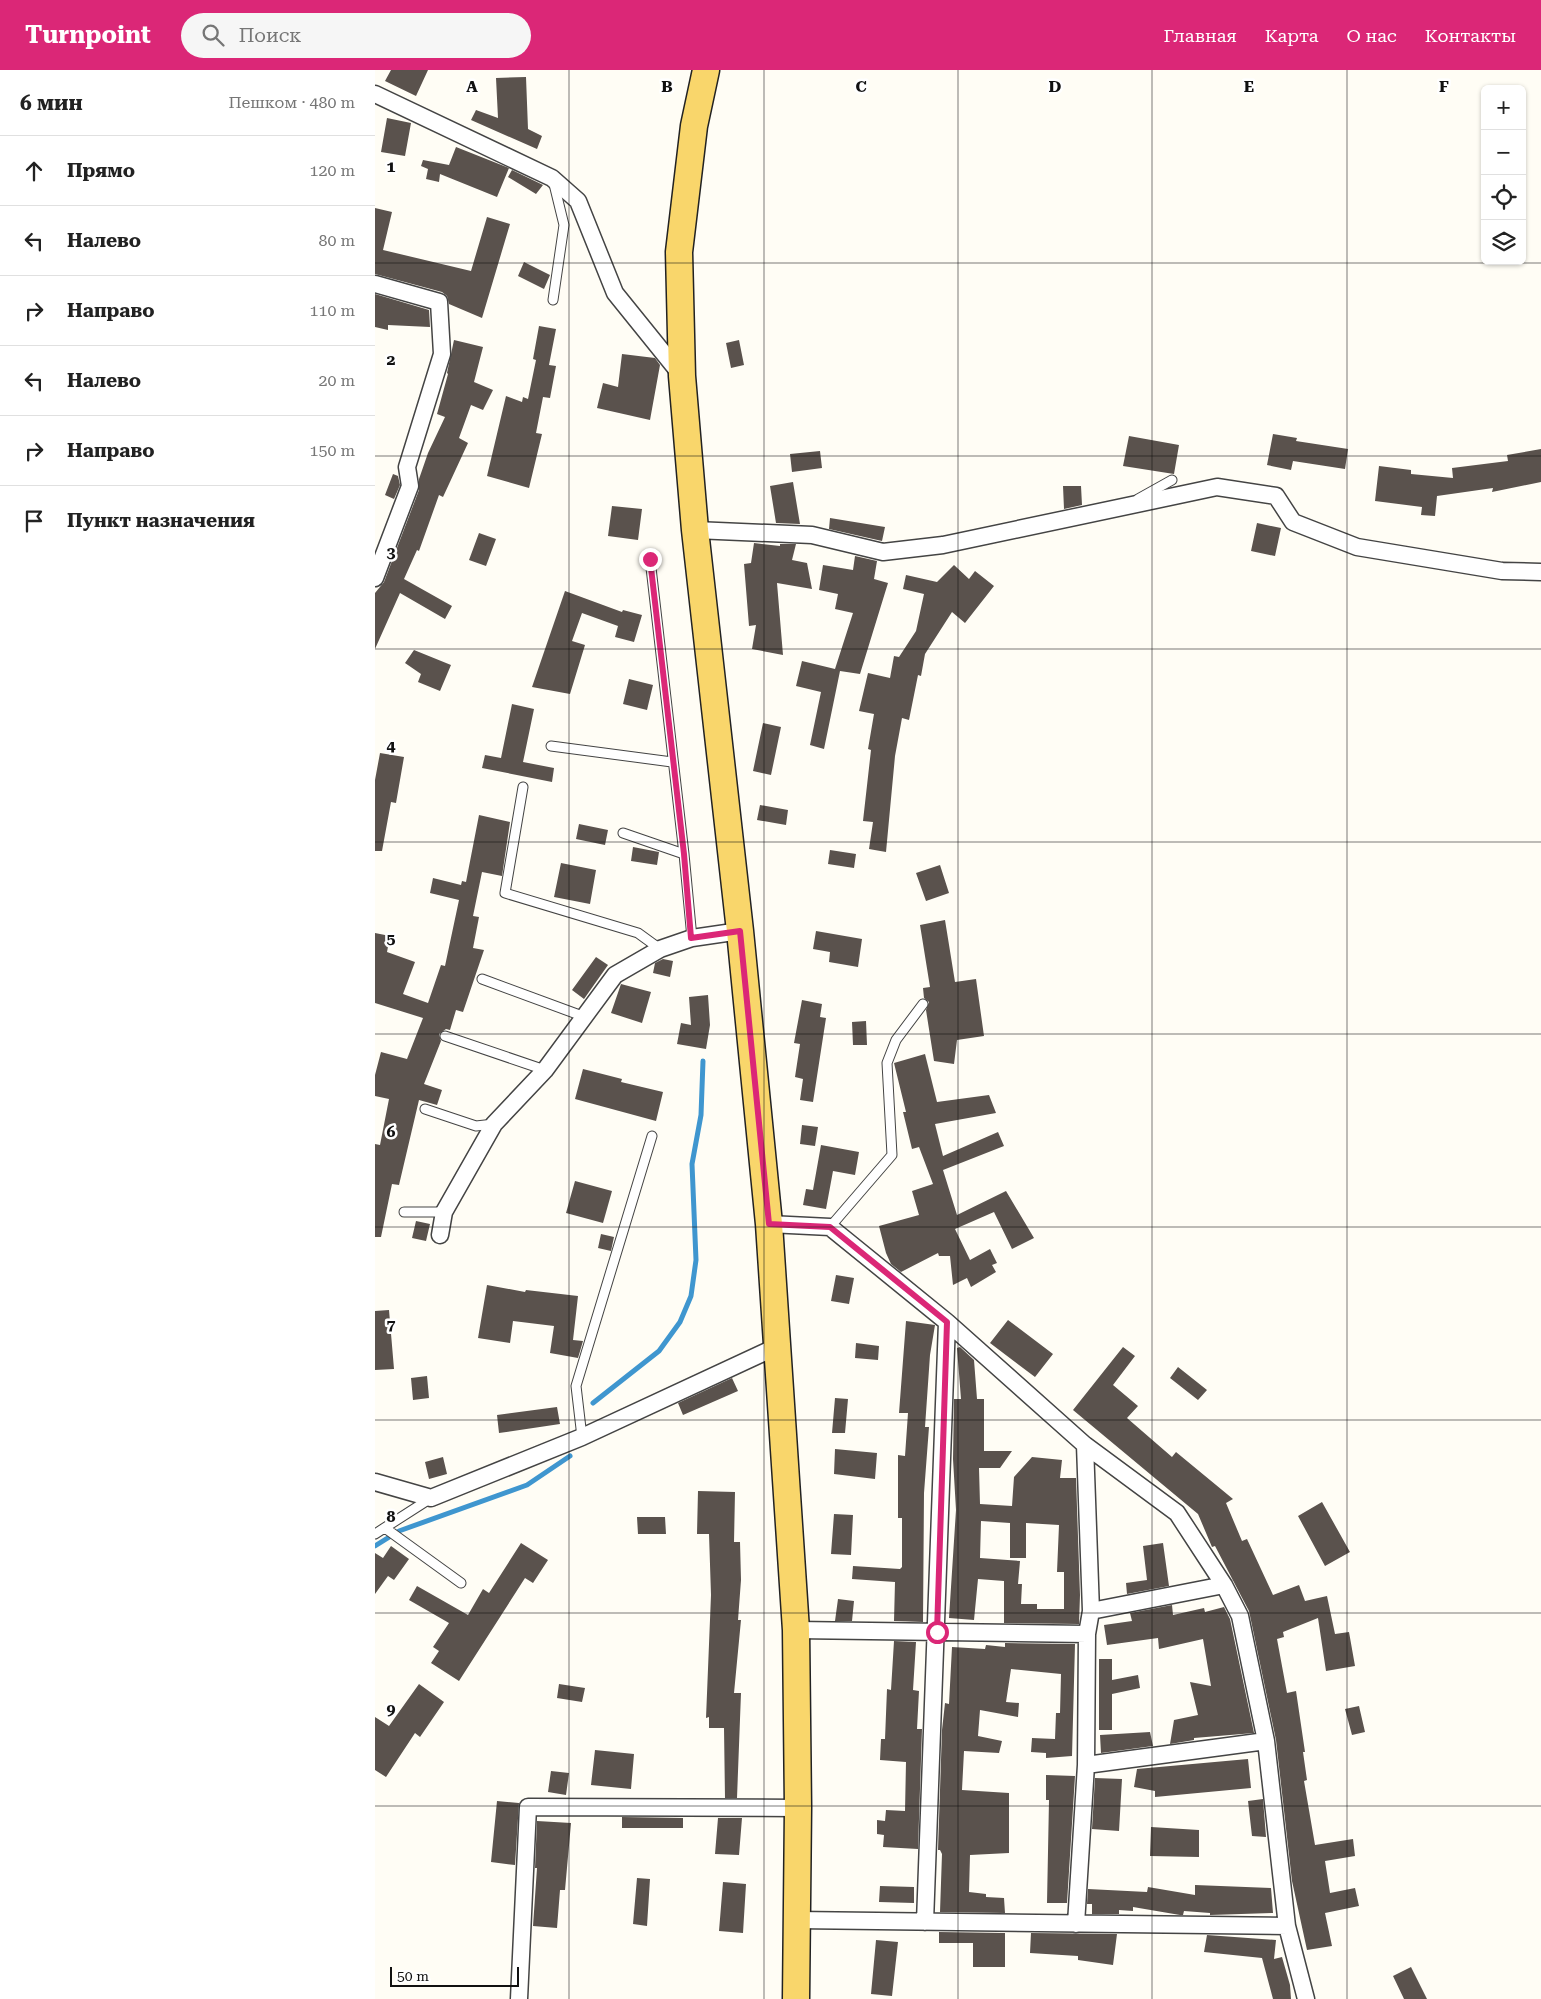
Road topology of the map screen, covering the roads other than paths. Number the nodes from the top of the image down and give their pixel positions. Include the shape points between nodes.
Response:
1 (706, 70) edge
2 (375, 94) edge
3 (552, 178) junction
4 (375, 284) edge
5 (553, 300) dead end
6 (682, 376) junction
7 (1172, 480) dead end
8 (1127, 506) junction
9 (695, 530) junction
10 (650, 559) dead end
11 (1541, 572) edge
12 (375, 578) edge
13 (551, 746) dead end
14 (672, 762) junction
15 (523, 787) dead end
16 (623, 833) dead end
17 (684, 854) junction
18 (740, 931) junction
19 (691, 938) junction
20 (660, 949) junction
21 (482, 979) dead end
22 (923, 1004) dead end
23 (585, 1017) junction
24 (445, 1036) dead end
25 (545, 1070) junction
26 (425, 1109) dead end
27 (494, 1124) junction
28 (652, 1136) dead end
29 (404, 1212) dead end
30 (444, 1212) junction
31 (769, 1224) junction
32 (830, 1227) junction
33 (440, 1235) dead end
34 (947, 1322) junction
35 (778, 1346) junction
36 (582, 1437) junction
37 (1085, 1445) junction
38 (375, 1482) edge
39 (431, 1498) junction
40 (387, 1529) junction
41 (375, 1534) edge
42 (461, 1582) dead end
43 (1224, 1586) junction
44 (1091, 1611) junction
45 (796, 1630) junction
46 (937, 1632) junction
47 (1087, 1634) junction
48 (1266, 1741) junction
49 (1086, 1765) junction
50 (798, 1808) junction
51 (796, 1920) junction
52 (925, 1922) junction
53 (1076, 1924) junction
54 (1287, 1926) junction
55 (519, 1999) edge
56 (796, 1999) edge
57 (1306, 1999) edge

1 - 6 main road via 694,126 680,242
2 - 3 street
3 - 5 lane via 564,225
3 - 6 street via 578,200 615,292
4 - 12 street via 439,302 442,354 407,467 410,486
6 - 9 main road
7 - 8 lane
8 - 9 street via 943,545 883,552 812,535
8 - 11 street via 1217,487 1276,496 1293,522 1357,547 1502,572
9 - 18 main road
10 - 14 lane
13 - 14 lane
14 - 17 lane
15 - 20 lane via 505,892 638,933
16 - 17 lane
17 - 19 lane
18 - 19 street
18 - 31 main road
19 - 20 street
20 - 23 street via 615,975
21 - 23 lane
22 - 32 lane via 896,1040 887,1063 892,1155
23 - 25 street
24 - 25 lane
25 - 27 street
26 - 27 lane via 476,1126
27 - 30 street
28 - 36 lane via 576,1386
29 - 30 lane
30 - 33 street
31 - 32 street
31 - 35 main road
32 - 34 street
34 - 37 street
34 - 46 street
35 - 36 street
35 - 45 main road
36 - 39 street
37 - 43 street via 1177,1513
37 - 44 street
38 - 39 street
39 - 40 lane
40 - 41 lane
40 - 42 lane
43 - 44 street
43 - 48 street via 1240,1616
44 - 47 street
45 - 46 street
45 - 50 main road
46 - 47 street
46 - 52 street
47 - 49 street
48 - 49 street
48 - 54 street
49 - 53 street
50 - 51 main road
50 - 55 street via 527,1807
51 - 52 street
51 - 56 main road
52 - 53 street
53 - 54 street
54 - 57 street

